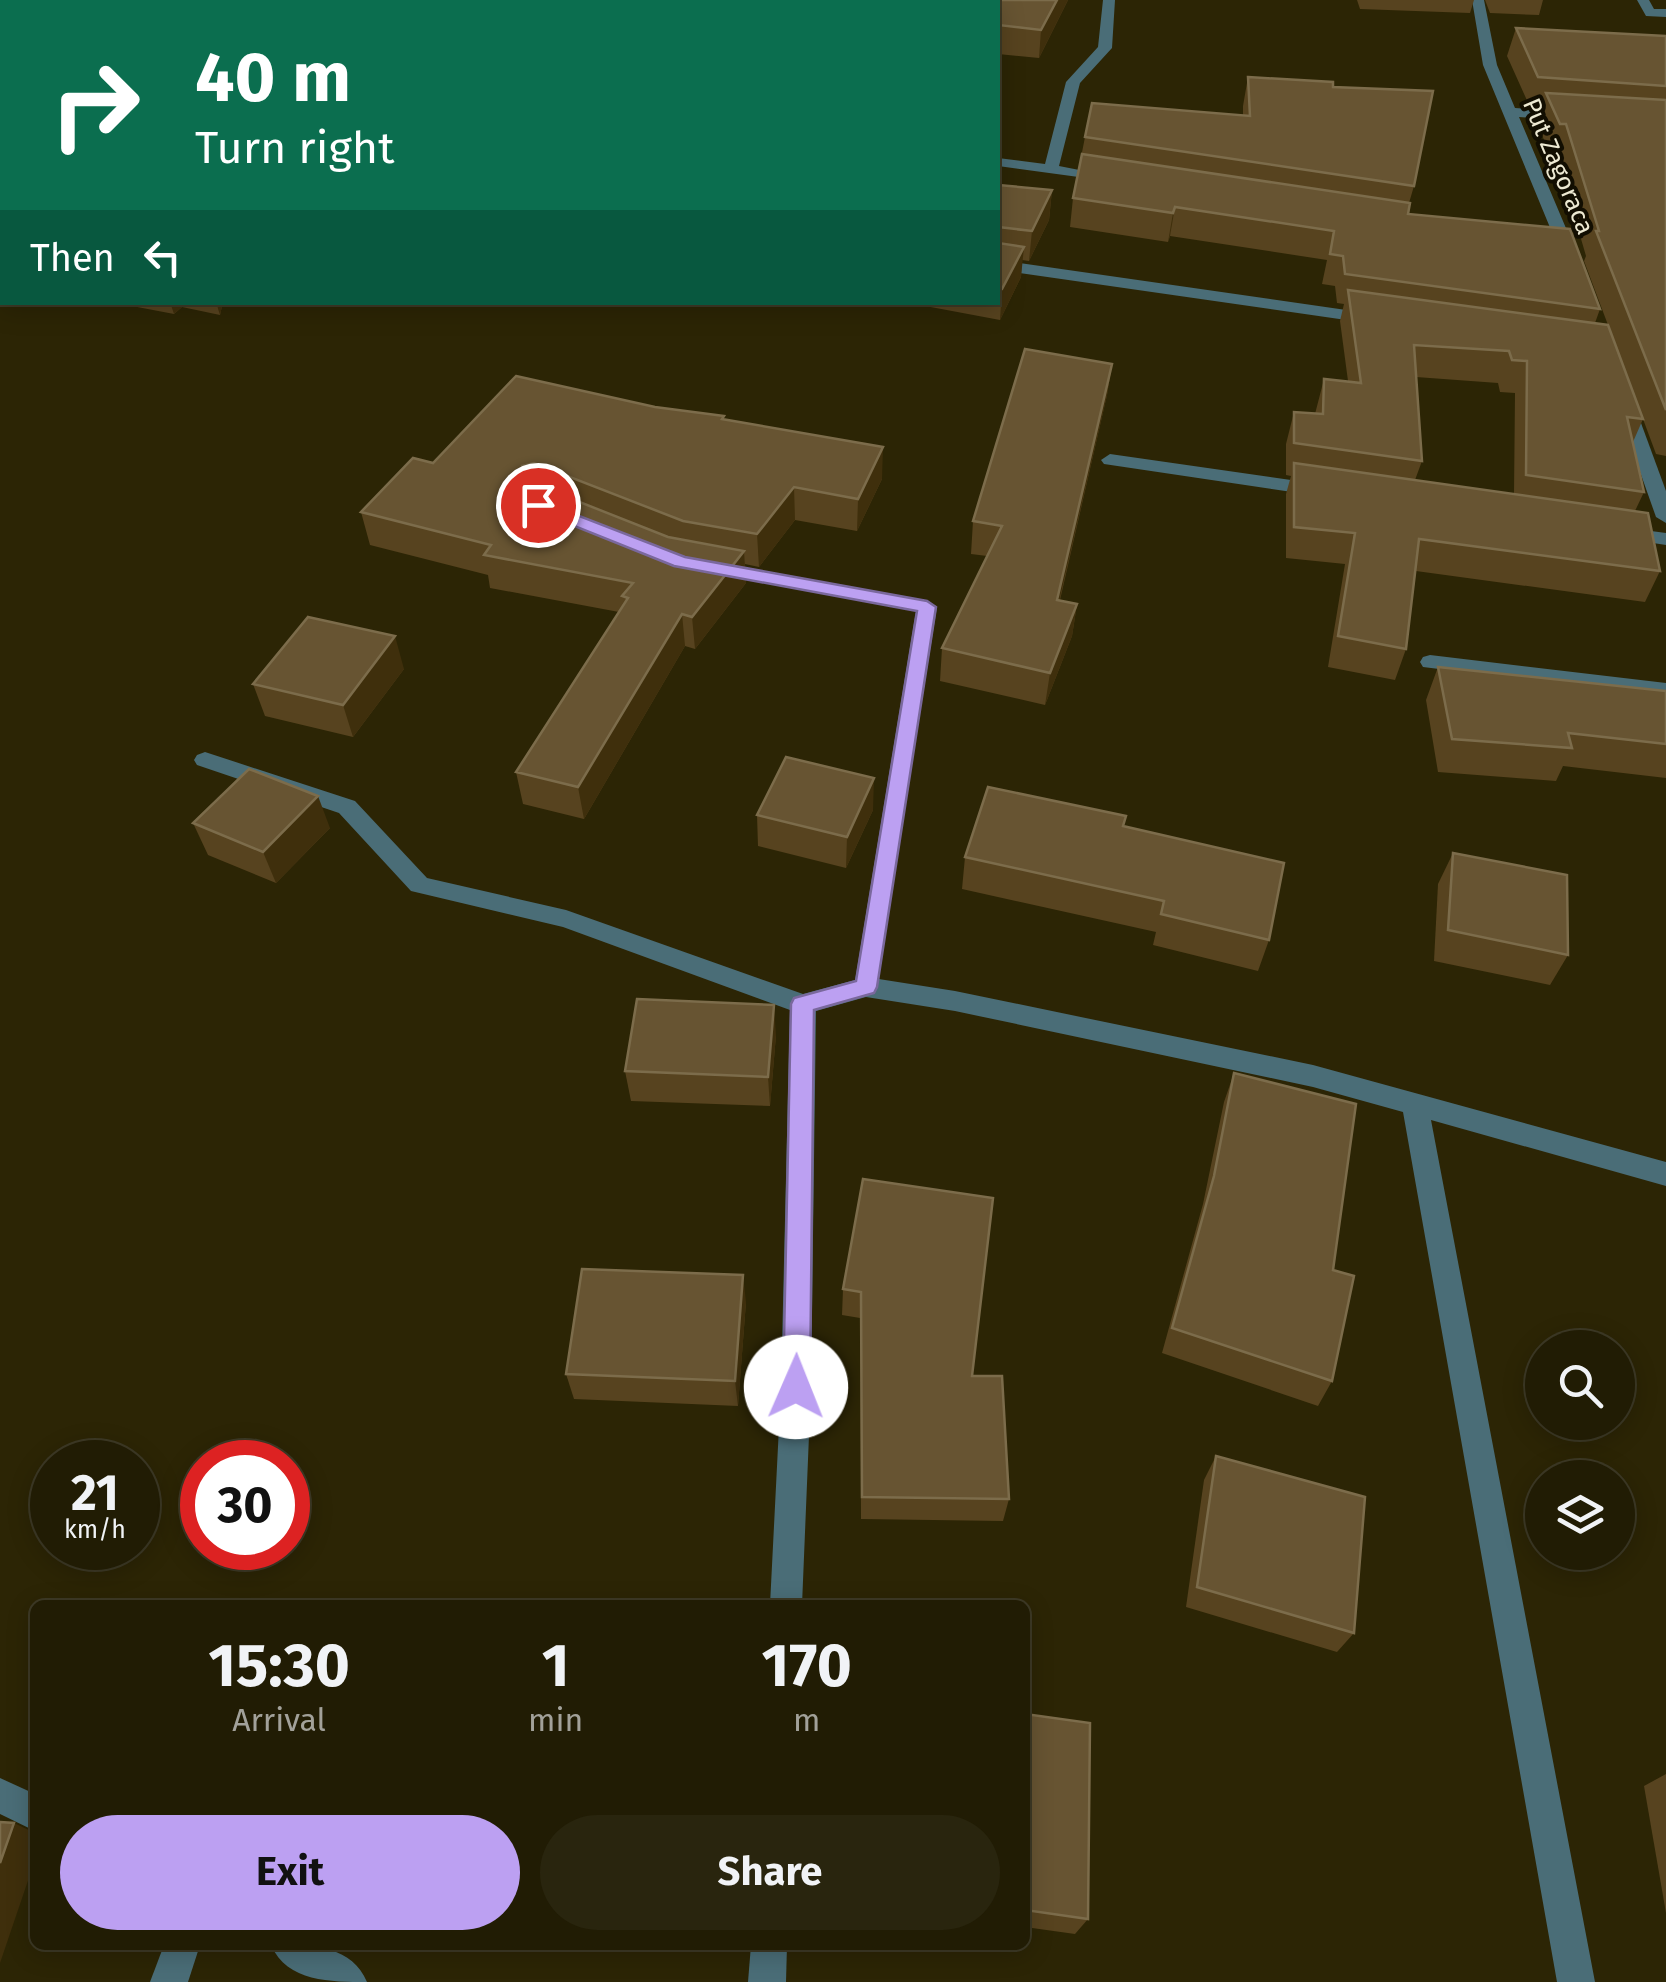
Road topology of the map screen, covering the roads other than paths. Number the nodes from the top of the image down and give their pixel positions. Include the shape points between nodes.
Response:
1 (1109, 0) edge
2 (1478, 0) edge
3 (1643, 0) edge
4 (1666, 13) edge
5 (1509, 112) junction
6 (1588, 117) edge
7 (1000, 162) edge
8 (1051, 168) junction
9 (1128, 180) edge
10 (1548, 246) edge
11 (1568, 249) junction
12 (1000, 264) edge
13 (1580, 283) edge
14 (1384, 321) edge
15 (1618, 386) edge
16 (1110, 460) dead end
17 (1340, 493) edge
18 (1666, 517) edge
19 (1608, 531) edge
20 (1666, 539) edge
21 (700, 566) edge
22 (1430, 662) dead end
23 (1666, 690) edge
24 (205, 760) dead end
25 (866, 987) junction
26 (802, 1004) junction
27 (1415, 1105) junction
28 (1666, 1174) edge
29 (786, 1600) edge
30 (0, 1796) edge
31 (30, 1811) edge
32 (180, 1950) edge
33 (296, 1950) edge
34 (769, 1950) edge
35 (169, 1982) edge
36 (348, 1982) edge
37 (767, 1982) edge
38 (1576, 1982) edge

1 - 8 street via 1104,48 1073,82
2 - 5 street, Put Zagoraca via 1490,64
3 - 4 street via 1650,13
5 - 6 street
5 - 11 street, Put Zagoraca
7 - 8 street
8 - 9 street
10 - 11 street
11 - 13 street, Put Zagoraca
12 - 14 street
15 - 18 street
16 - 17 street
19 - 20 street
21 - 25 street via 927,607
22 - 23 street
24 - 26 street via 347,807 419,885 566,919
25 - 26 street
25 - 27 street via 1313,1076
26 - 29 street
27 - 28 street
27 - 38 street
30 - 31 street
32 - 35 street
33 - 36 street
34 - 37 street

